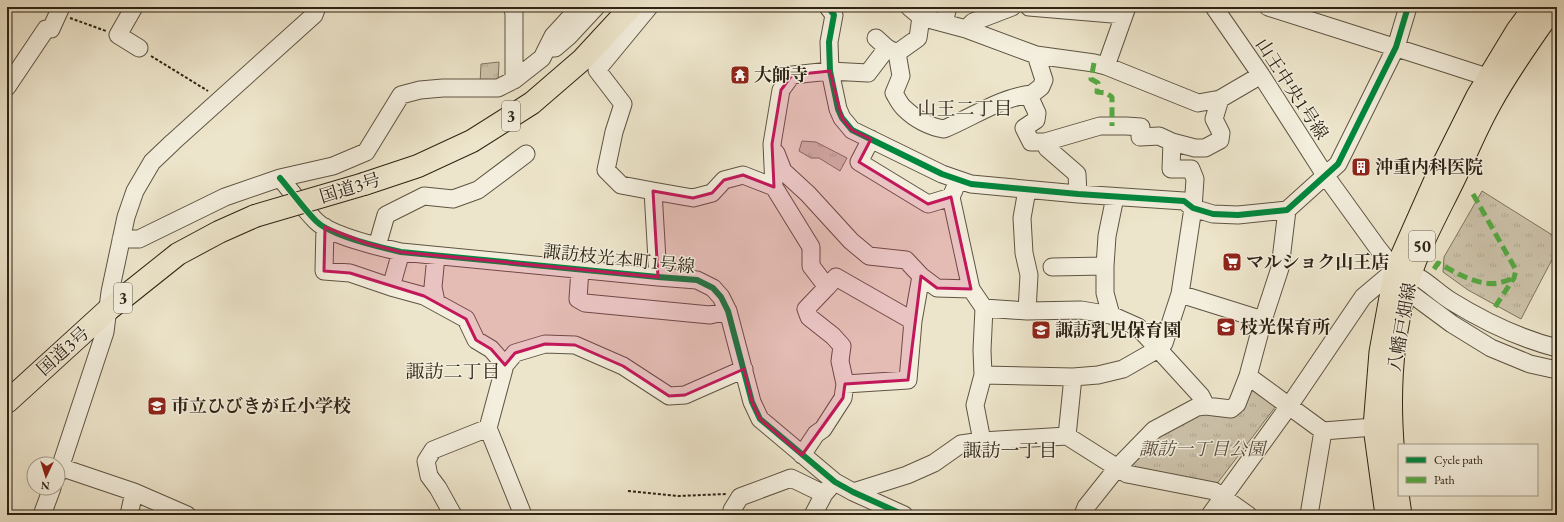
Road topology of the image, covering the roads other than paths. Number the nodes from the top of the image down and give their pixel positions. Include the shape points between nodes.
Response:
1 (134, 7) edge
2 (317, 7) edge
3 (512, 7) edge
4 (571, 7) edge
5 (596, 7) edge
6 (613, 7) edge
7 (630, 7) edge
8 (649, 7) edge
9 (828, 7) edge
10 (1012, 7) edge
11 (1029, 7) edge
12 (1214, 7) edge
13 (1268, 7) edge
14 (1408, 7) edge
15 (1534, 7) edge
16 (1554, 7) edge
17 (1288, 10) edge
18 (60, 11) edge
19 (1125, 11) edge
20 (915, 12) edge
21 (946, 15) edge
22 (966, 29) junction
23 (886, 46) junction
24 (1396, 47) junction
25 (138, 48) road end
26 (1036, 55) junction
27 (542, 58) junction
28 (1106, 66) junction
29 (830, 71) junction
30 (1261, 75) junction
31 (8, 79) edge
32 (514, 80) junction
33 (1494, 81) junction
34 (1032, 94) junction
35 (1220, 99) junction
36 (871, 139) junction
37 (1045, 142) junction
38 (1172, 142) junction
39 (772, 144) junction
40 (526, 154) dead end
41 (1325, 175) junction
42 (280, 178) junction
43 (362, 178) junction
44 (958, 180) junction
45 (774, 186) junction
46 (1027, 190) junction
47 (653, 191) junction
48 (1078, 194) junction
49 (950, 197) junction
50 (1115, 197) junction
51 (1193, 208) junction
52 (1287, 210) junction
53 (325, 227) junction
54 (121, 239) junction
55 (377, 246) junction
56 (401, 252) junction
57 (436, 256) junction
58 (1105, 266) junction
59 (1052, 267) dead end
60 (580, 269) junction
61 (920, 276) junction
62 (658, 278) junction
63 (1404, 278) junction
64 (391, 287) junction
65 (827, 287) junction
66 (971, 289) junction
67 (1180, 294) junction
68 (109, 301) junction
69 (436, 302) junction
70 (984, 308) junction
71 (728, 311) junction
72 (1027, 311) junction
73 (1111, 315) junction
74 (1263, 320) junction
75 (913, 321) junction
76 (1557, 348) edge
77 (1158, 349) junction
78 (504, 365) junction
79 (744, 369) junction
80 (1557, 370) edge
81 (983, 375) junction
82 (1248, 376) junction
83 (1073, 377) junction
84 (844, 384) junction
85 (7, 387) edge
86 (7, 402) edge
87 (1206, 406) junction
88 (1289, 406) junction
89 (1374, 427) junction
90 (488, 428) junction
91 (1323, 431) junction
92 (1067, 436) junction
93 (982, 441) junction
94 (802, 455) junction
95 (64, 456) edge
96 (1116, 468) junction
97 (66, 473) edge
98 (829, 488) junction
99 (134, 492) junction
100 (853, 492) junction
101 (49, 496) edge
102 (1398, 496) edge
103 (1398, 496) edge
104 (1223, 497) junction
105 (42, 515) edge
106 (129, 515) edge
107 (187, 515) edge
108 (453, 515) edge
109 (523, 515) edge
110 (731, 515) edge
111 (813, 515) edge
112 (904, 515) edge
113 (1083, 515) edge
114 (1210, 515) edge
115 (1248, 515) edge
116 (1309, 515) edge
117 (1386, 515) edge
118 (1400, 515) edge

1 - 25 street via 118,35
2 - 54 street via 314,15 216,97 152,162 135,191
3 - 32 street
4 - 27 street via 576,11 553,36
5 - 27 street via 569,36
6 - 43 highway, 国道3号 / 3 via 576,50 523,94 467,130
7 - 43 highway, 国道3号 / 3 via 584,59 532,103 472,141 418,166
8 - 47 street via 597,70 623,104 606,170 621,185
9 - 29 street via 834,15 829,42
10 - 22 street via 973,22
11 - 19 street
12 - 30 street, 山王中央1号線
13 - 17 street
14 - 24 street
15 - 33 main road, 八幡戸畑線 / 50
16 - 33 main road, 八幡戸畑線 / 50 via 1532,38
17 - 24 street
18 - 31 street via 51,29 46,29
19 - 28 street
20 - 21 street
20 - 23 street via 918,38
21 - 22 street
22 - 26 street
23 - 29 street via 868,73
23 - 34 street via 901,76 894,93 904,109 934,128 944,129 1003,101 1019,95
24 - 33 street
24 - 41 street via 1338,164
26 - 28 street
26 - 34 street via 1044,80 1041,87
27 - 32 street
28 - 35 street via 1198,103
29 - 36 street via 842,118 852,130
29 - 39 street via 792,75 780,90
30 - 35 street
30 - 41 street, 山王中央1号線
32 - 42 street via 498,88 443,88 420,90 401,96 366,152 333,166
33 - 63 main road, 八幡戸畑線 / 50 via 1491,104
34 - 37 street via 1031,100 1037,112 1036,120 1024,128 1031,142
35 - 38 street via 1214,119 1220,140 1205,148
36 - 44 street
36 - 49 street via 859,162 928,204
37 - 38 street via 1100,126 1126,126 1141,127 1140,137 1159,136
37 - 48 street via 1047,148 1077,174
38 - 51 street via 1171,169 1192,169 1195,179
39 - 45 street
39 - 61 street via 783,171 851,241 869,256 906,260
40 - 55 street via 478,190 453,199 424,196 386,215
41 - 52 street
41 - 63 street, 山王中央1号線 via 1377,247
42 - 53 street, 諏訪枝光本町1号線 via 316,222
42 - 54 street via 225,197 139,239
43 - 68 highway, 国道3号 / 3, bridge via 254,210 178,254
44 - 46 street via 971,184
44 - 49 street
45 - 47 street via 744,175 724,180 712,193 693,198
45 - 65 street via 811,247 811,266
46 - 48 street
46 - 72 street via 1022,218 1024,253 1029,275
47 - 62 street
48 - 50 street
49 - 66 street
50 - 51 street via 1184,201
50 - 58 street via 1107,236
51 - 52 street via 1213,214 1238,215
51 - 67 street
52 - 74 street via 1280,268
53 - 55 street, 諏訪枝光本町1号線
53 - 64 street via 324,271 350,273
54 - 68 street
55 - 56 street, 諏訪枝光本町1号線
56 - 57 street, 諏訪枝光本町1号線
56 - 64 street
57 - 60 street, 諏訪枝光本町1号線
57 - 69 street via 433,287
58 - 59 street
58 - 73 street via 1105,293
60 - 62 street, 諏訪枝光本町1号線
60 - 71 street via 578,299 585,303 710,315
61 - 66 street via 937,288
61 - 75 street
62 - 71 street, 諏訪枝光本町1号線 via 702,282 714,288
63 - 76 street via 1429,283 1449,299 1497,327
63 - 80 street via 1470,336 1490,348 1530,364
63 - 88 street via 1364,297
63 - 89 main road, 八幡戸畑線 / 50 via 1380,352
63 - 102 main road, 八幡戸畑線 / 50 via 1391,391 1391,428
64 - 69 street
65 - 75 street via 836,277
65 - 84 street via 806,309 809,317 842,346 840,361
66 - 70 street
67 - 74 street
67 - 77 street via 1164,342
68 - 85 highway, 国道3号 / 3
68 - 86 highway, 国道3号 / 3
68 - 95 street via 105,332
69 - 78 street via 466,319 476,340 491,349
70 - 72 street
70 - 81 street
71 - 79 street, 諏訪枝光本町1号線
72 - 73 street via 1081,310
73 - 77 street via 1138,327
74 - 82 street
75 - 84 street via 908,380
77 - 83 street via 1123,369 1098,376
77 - 87 street via 1201,396
78 - 79 street via 515,353 545,344 575,345 622,366 669,396 685,395
78 - 90 street
79 - 94 street, 諏訪枝光本町1号線 via 752,402 760,418
81 - 83 street
81 - 93 street via 975,405
82 - 87 street via 1237,404 1231,409
82 - 88 street
83 - 92 street
84 - 94 street via 843,398
87 - 96 street via 1196,408 1154,430
88 - 91 street
88 - 104 street
89 - 91 street
89 - 117 main road, 八幡戸畑線 / 50
90 - 108 street via 433,450 426,461 429,476
90 - 109 street
91 - 116 street
92 - 93 street
92 - 96 street
93 - 100 street via 961,444 934,463 907,475
94 - 98 street, 諏訪枝光本町1号線
96 - 104 street via 1127,474 1214,491
96 - 113 street via 1086,507
97 - 99 street
98 - 100 street, 諏訪枝光本町1号線
98 - 110 street via 791,478 740,495
98 - 111 street
99 - 106 street
99 - 107 street
100 - 112 street, 諏訪枝光本町1号線
101 - 105 street
103 - 118 main road, 八幡戸畑線 / 50
104 - 114 street
104 - 115 street

